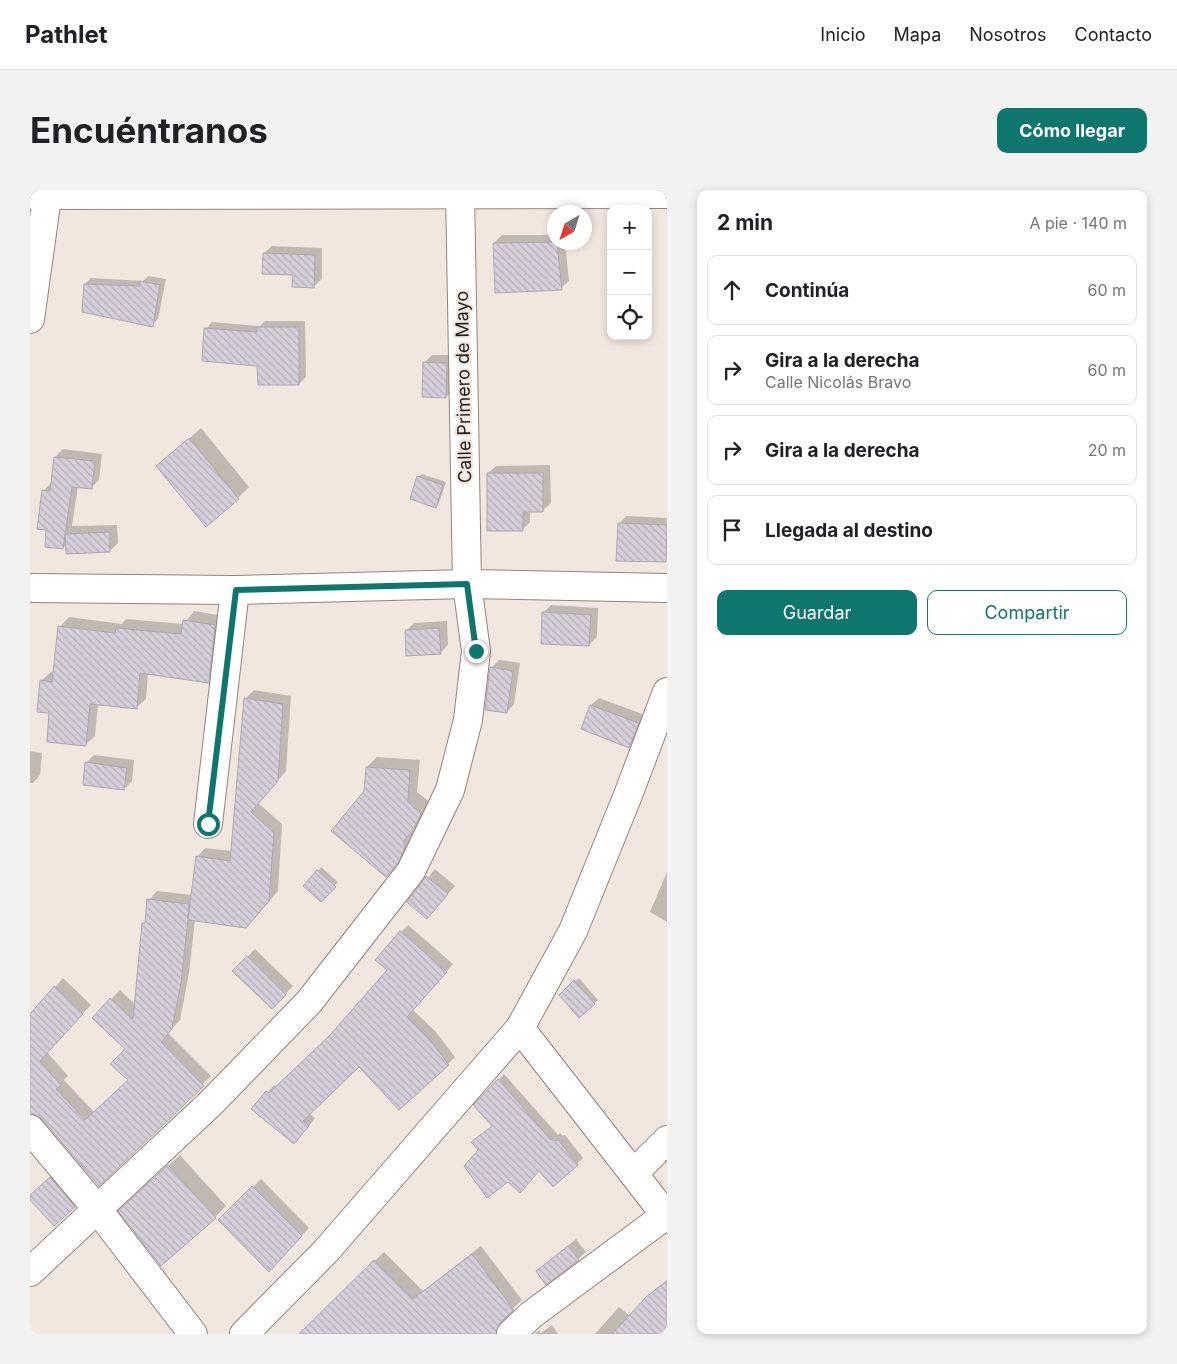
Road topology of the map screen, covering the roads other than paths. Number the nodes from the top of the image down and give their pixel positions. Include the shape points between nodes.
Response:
1 (460, 192) edge
2 (42, 194) edge
3 (667, 194) edge
4 (30, 319) edge
5 (467, 584) junction
6 (30, 588) edge
7 (667, 588) edge
8 (236, 590) junction
9 (667, 692) edge
10 (208, 824) dead end
11 (520, 1028) junction
12 (30, 1129) edge
13 (667, 1140) edge
14 (634, 1173) junction
15 (98, 1210) junction
16 (666, 1216) edge
17 (30, 1272) edge
18 (193, 1334) edge
19 (244, 1334) edge
20 (511, 1334) edge

1 - 2 street
1 - 3 street
1 - 5 street, Calle Primero de Mayo
2 - 4 street
5 - 7 street
5 - 8 street
5 - 15 street, Calle Primero de Mayo via 476,651 468,720 450,790 410,871 309,1002 211,1103
6 - 8 street
8 - 10 street
9 - 11 street via 573,931
11 - 14 street
11 - 19 street via 326,1251
12 - 15 street
13 - 14 street
14 - 16 street
15 - 17 street, Calle Primero de Mayo
15 - 18 street
16 - 20 street via 531,1315

